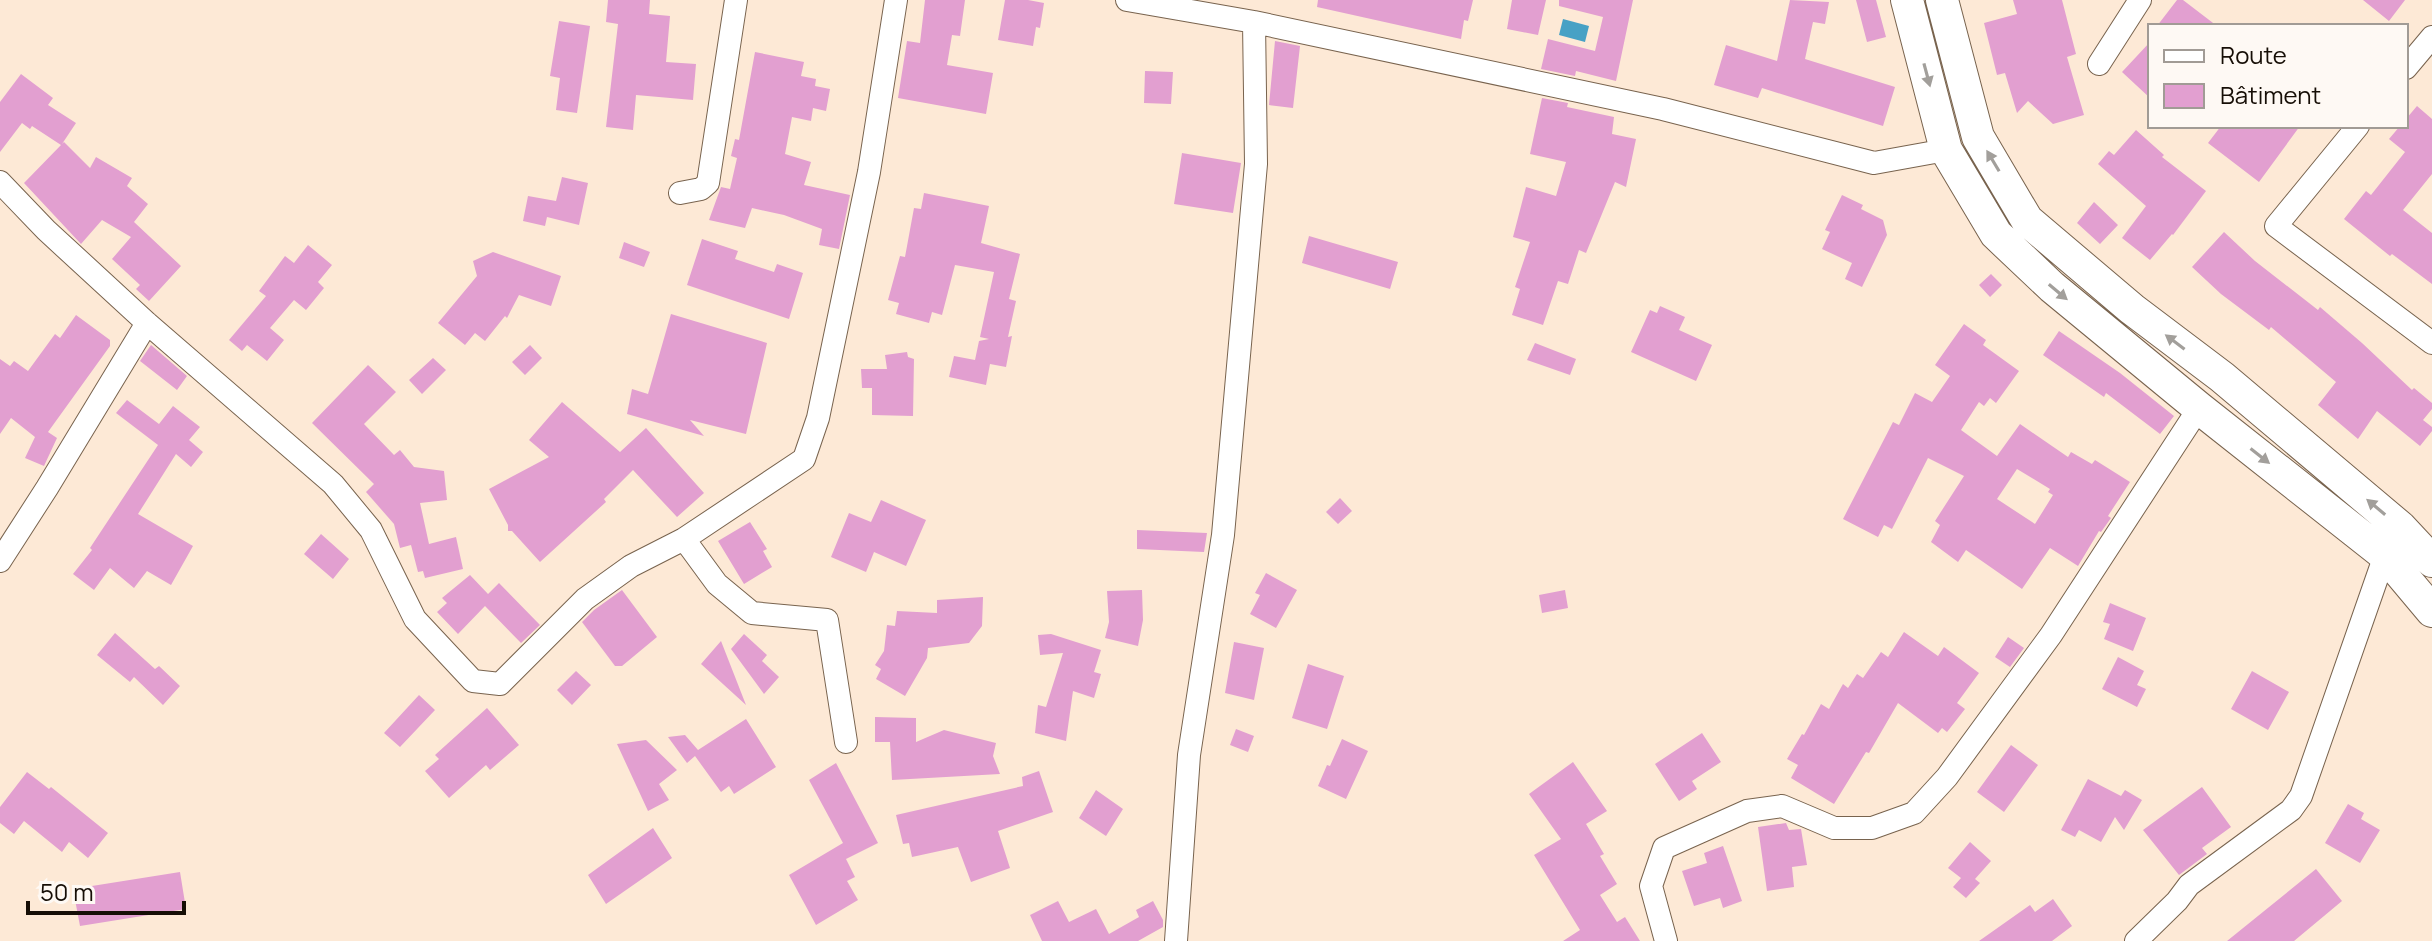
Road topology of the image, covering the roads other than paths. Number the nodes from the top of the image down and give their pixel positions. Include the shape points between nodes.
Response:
1 (736, 0) edge
2 (896, 0) edge
3 (1127, 0) edge
4 (1907, 0) edge
5 (1942, 0) edge
6 (2140, 0) edge
7 (1254, 22) junction
8 (2432, 37) edge
9 (2099, 64) dead end
10 (2408, 66) edge
11 (2356, 128) edge
12 (1946, 150) junction
13 (3, 192) edge
14 (680, 193) dead end
15 (147, 323) junction
16 (2432, 343) edge
17 (2199, 408) junction
18 (684, 539) junction
19 (2385, 555) junction
20 (0, 561) edge
21 (2432, 561) edge
22 (2432, 611) edge
23 (846, 742) dead end
24 (1176, 941) edge
25 (1666, 941) edge
26 (2136, 941) edge

1 - 14 street via 708,183
2 - 18 street via 869,172 818,418 804,459
3 - 7 street
4 -> 12 street
21 -> 5 street via 2400,527 2222,377 2027,220 1978,137
6 - 9 street
7 - 12 street via 1663,109 1874,163
7 - 24 street via 1256,164 1223,535 1189,755
8 - 10 street
11 - 16 street via 2276,226
12 -> 17 street via 1996,234
13 - 15 street
15 - 18 street via 333,484 371,530 415,619 473,681 500,684 585,599 631,566
15 - 20 street
17 -> 19 street
17 - 25 street via 2051,635 1947,777 1914,813 1872,828 1834,828 1782,806 1747,811 1664,848 1651,886
18 - 23 street via 717,584 752,613 827,620
19 - 22 street
19 - 26 street via 2301,796 2291,810 2189,885

